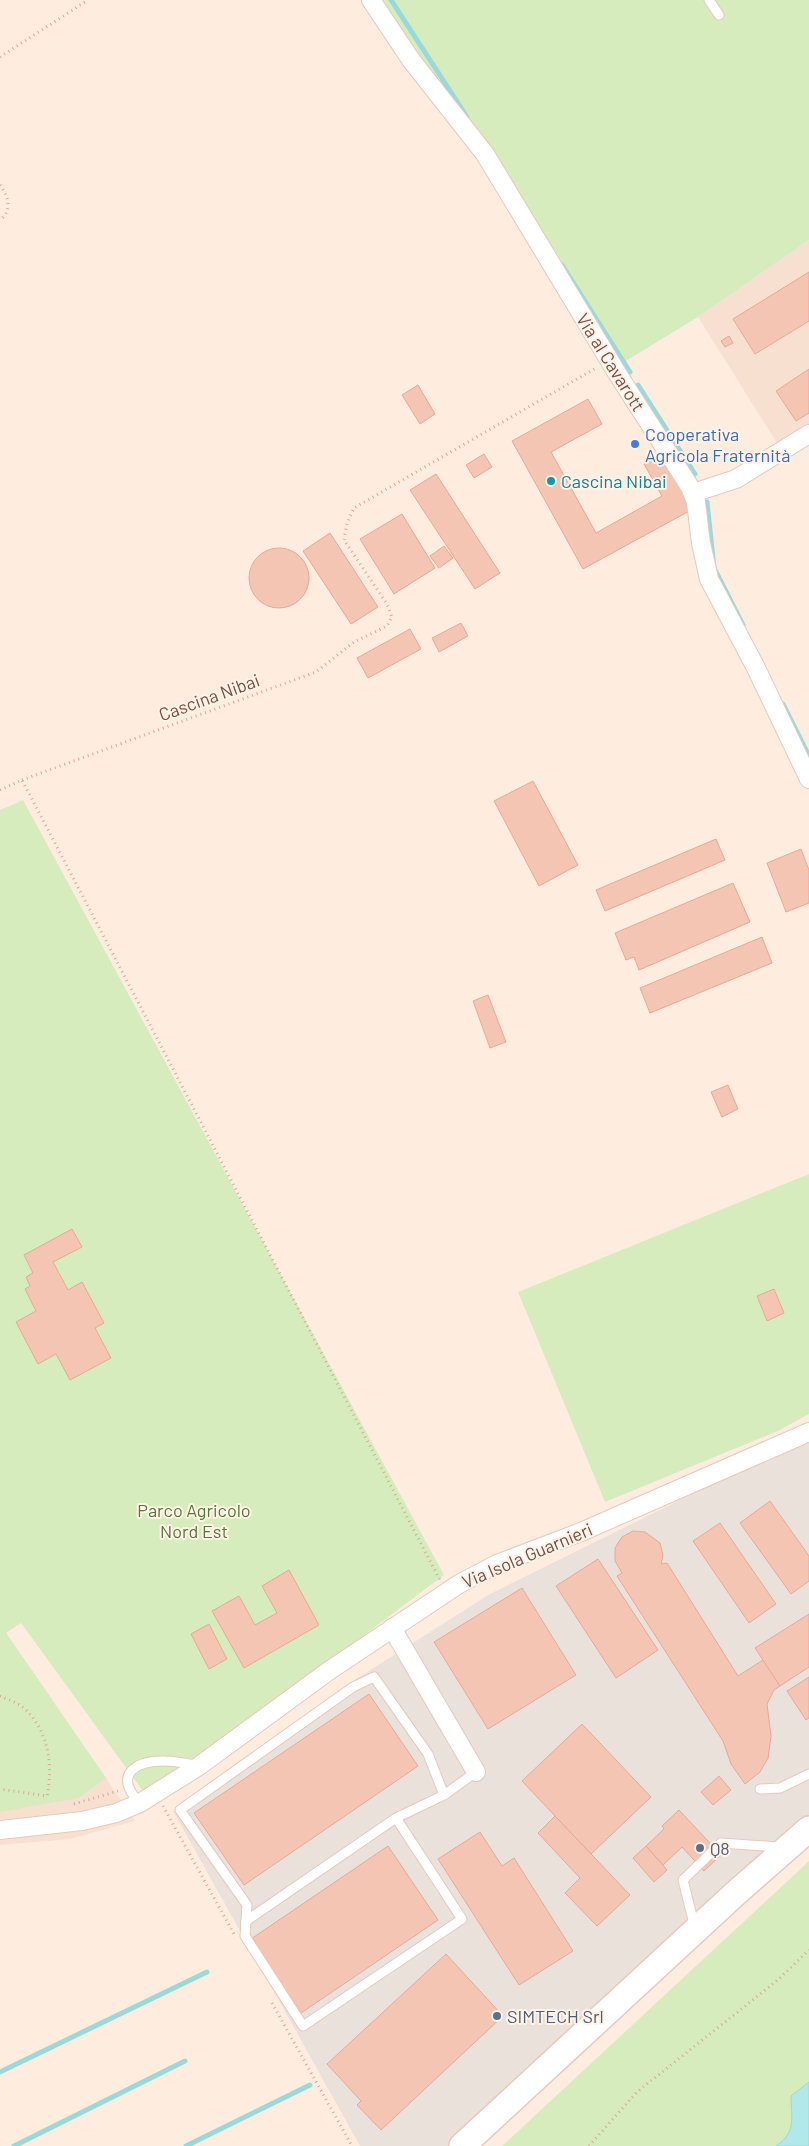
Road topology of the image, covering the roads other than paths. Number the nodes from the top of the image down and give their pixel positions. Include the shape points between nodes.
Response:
1 (371, 0) edge
2 (709, 0) edge
3 (719, 15) dead end
4 (809, 434) edge
5 (693, 493) junction
6 (809, 779) edge
7 (807, 1433) edge
8 (392, 1628) junction
9 (199, 1766) junction
10 (476, 1772) joint
11 (808, 1778) edge
12 (760, 1789) dead end
13 (444, 1795) junction
14 (140, 1803) junction
15 (809, 1813) edge
16 (396, 1818) junction
17 (809, 1829) edge
18 (0, 1830) edge
19 (778, 1847) junction
20 (738, 1892) junction
21 (246, 1921) junction
22 (695, 1930) junction
23 (462, 2146) edge

1 - 5 street, Via al Cavarott via 410,60 485,154
2 - 3 lane
4 - 5 street via 736,478
5 - 6 street, Via al Cavarott via 709,579
7 - 8 street, Via Isola Guarnieri via 590,1528 497,1564 446,1591
8 - 9 street, Via Isola Guarnieri
8 - 10 street
9 - 14 street, Via Isola Guarnieri
9 - 14 lane via 166,1761 134,1768 127,1784
10 - 13 lane
11 - 12 lane via 780,1788
13 - 16 lane
13 - 21 lane via 428,1754 374,1676 353,1687 180,1810 248,1904
14 - 18 street, Via Isola Guarnieri via 82,1821
15 - 19 main road
16 - 21 lane
16 - 21 lane via 462,1919 303,2026 244,1936
17 - 20 main road
19 - 20 main road
19 - 22 lane via 721,1842 683,1880
20 - 22 main road
22 - 23 main road

